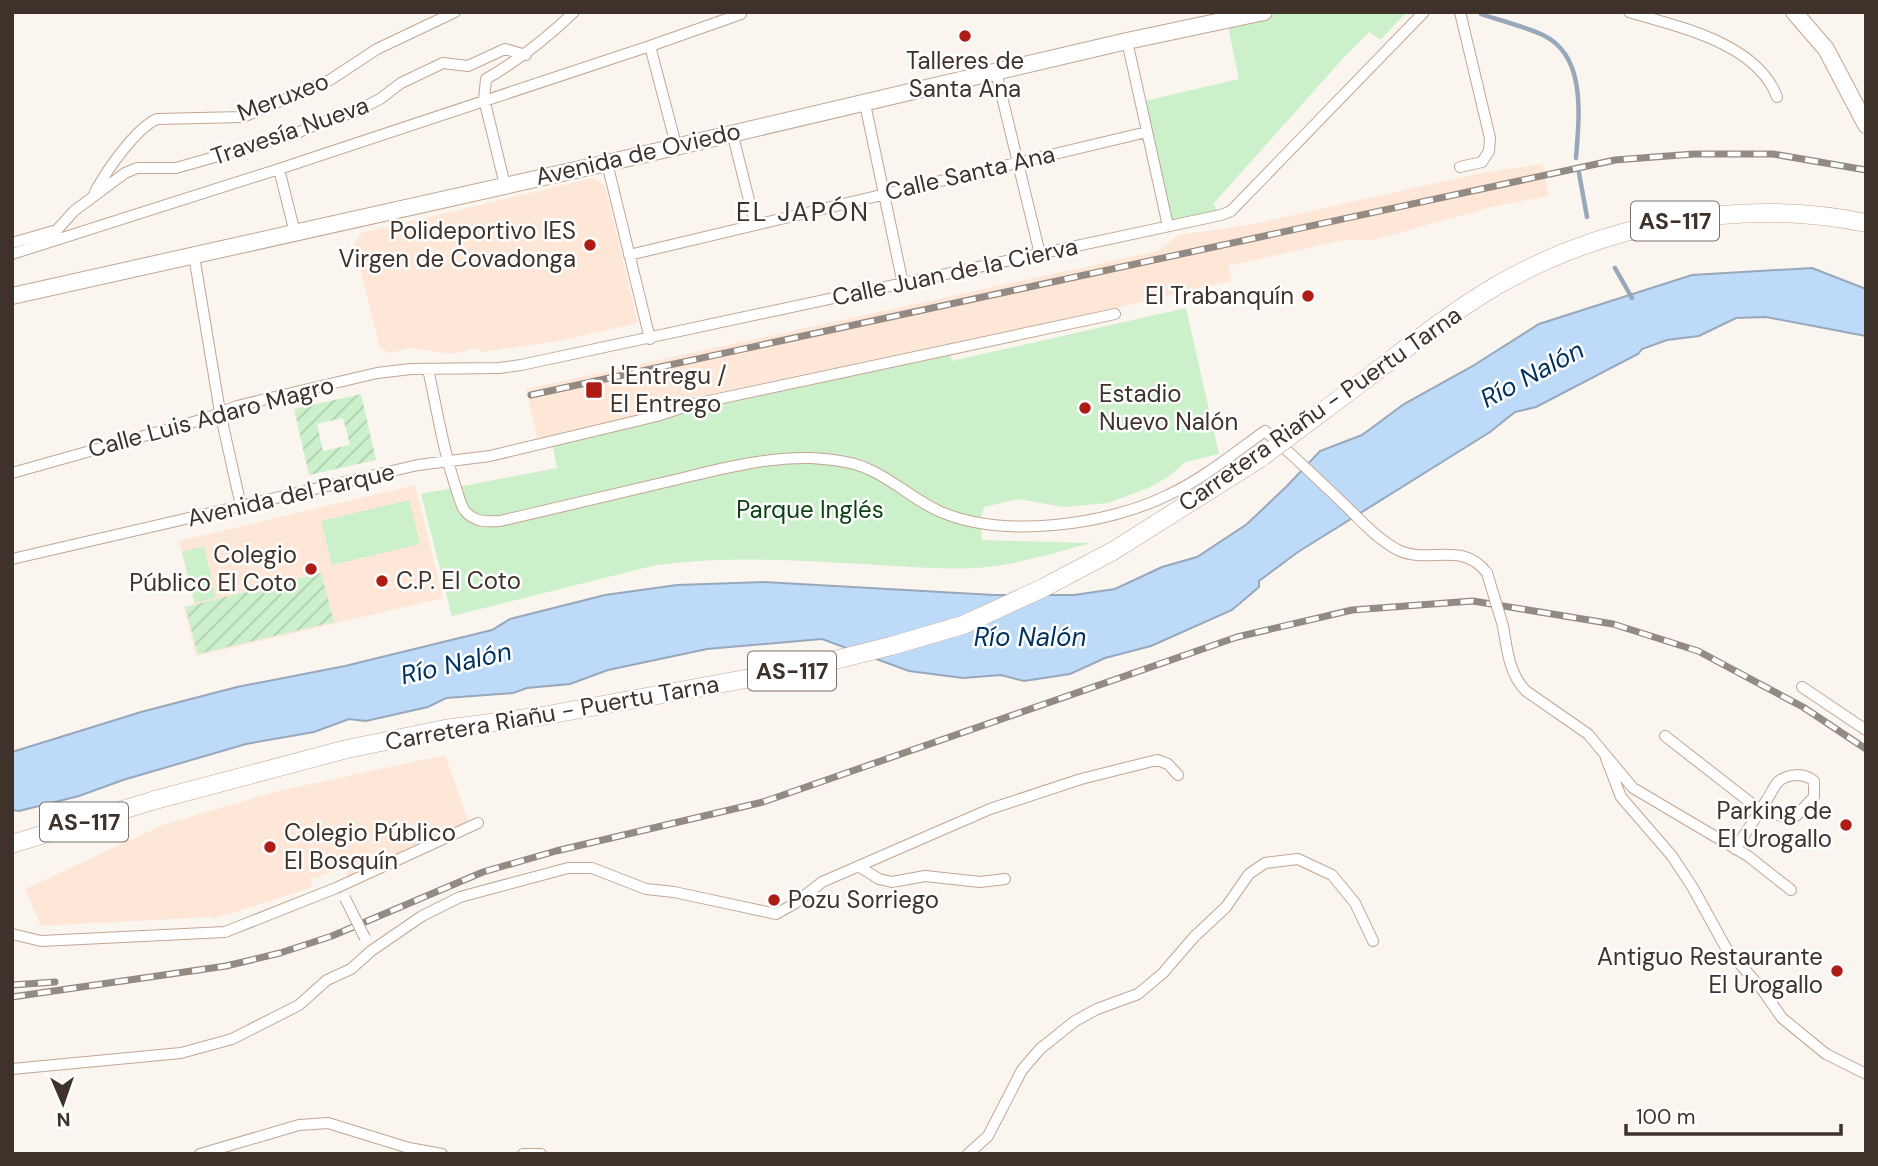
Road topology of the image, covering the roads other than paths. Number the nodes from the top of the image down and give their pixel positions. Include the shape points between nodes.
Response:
1 (455, 12) edge
2 (574, 12) edge
3 (1264, 12) edge
4 (1460, 12) edge
5 (1629, 12) edge
6 (1794, 12) edge
7 (1421, 13) edge
8 (741, 14) dead end
9 (1127, 41) junction
10 (650, 46) junction
11 (526, 55) junction
12 (996, 72) junction
13 (1777, 97) dead end
14 (484, 99) junction
15 (865, 103) junction
16 (1859, 104) edge
17 (1866, 125) edge
18 (732, 132) junction
19 (1147, 132) junction
20 (676, 145) junction
21 (1018, 162) junction
22 (607, 163) junction
23 (1460, 167) dead end
24 (279, 169) junction
25 (505, 185) junction
26 (884, 193) junction
27 (92, 198) junction
28 (1866, 223) edge
29 (755, 224) junction
30 (1168, 226) junction
31 (295, 233) junction
32 (12, 243) edge
33 (12, 254) edge
34 (1040, 254) junction
35 (629, 255) junction
36 (194, 256) junction
37 (904, 284) junction
38 (12, 296) edge
39 (1115, 314) dead end
40 (650, 339) junction
41 (411, 369) joint
42 (428, 369) junction
43 (220, 412) junction
44 (448, 461) junction
45 (12, 473) edge
46 (242, 506) junction
47 (12, 559) edge
48 (1802, 687) dead end
49 (1866, 730) edge
50 (1665, 736) dead end
51 (1606, 758) junction
52 (1178, 775) dead end
53 (1760, 810) junction
54 (478, 823) dead end
55 (12, 844) edge
56 (1735, 849) junction
57 (858, 866) junction
58 (1005, 879) dead end
59 (336, 888) junction
60 (1791, 890) dead end
61 (12, 934) edge
62 (1373, 941) dead end
63 (371, 951) junction
64 (12, 1069) edge
65 (1866, 1074) edge
66 (200, 1154) edge
67 (442, 1154) edge
68 (523, 1154) edge
69 (541, 1154) edge
70 (968, 1154) edge

1 - 27 street, Meruxeo via 377,48 330,80 243,117 158,119 147,124
2 - 11 street
3 - 9 street, Avenida de Oviedo
4 - 23 street via 1490,138 1482,162
5 - 13 street via 1727,45 1761,69
6 - 16 street via 1826,49
7 - 30 street, Calle Juan de la Cierva via 1231,211
8 - 10 street
9 - 12 street, Avenida de Oviedo
9 - 19 street
10 - 14 street
10 - 20 street
11 - 14 street via 486,79
11 - 27 street, Travesía Nueva via 505,49 468,66 443,63 354,112 176,168 137,167
12 - 15 street, Avenida de Oviedo
12 - 21 street
14 - 24 street
14 - 25 street
15 - 18 street, Avenida de Oviedo
15 - 26 street
16 - 17 street
18 - 20 street, Avenida de Oviedo
18 - 29 street
19 - 21 street, Calle Santa Ana
19 - 30 street
20 - 22 street, Avenida de Oviedo
21 - 26 street, Calle Santa Ana
21 - 34 street
22 - 25 street, Avenida de Oviedo
22 - 35 street
24 - 31 street
24 - 33 street
25 - 31 street, Avenida de Oviedo
26 - 29 street, Calle Santa Ana
26 - 37 street
27 - 32 street via 57,230
28 - 55 main road, Carretera Riañu - Puertu Tarna / AS-117, bridge via 1804,214 1745,213 1661,224 1542,263 1434,327 1259,459 1113,551 963,625 795,670 347,749
29 - 35 street, Calle Santa Ana
30 - 34 street, Calle Juan de la Cierva
31 - 36 street, Avenida de Oviedo
34 - 37 street, Calle Juan de la Cierva
35 - 40 street
36 - 38 street, Avenida de Oviedo
36 - 43 street
37 - 40 street, Calle Juan de la Cierva
39 - 44 street, Avenida del Parque via 690,405 481,458
40 - 42 street, Calle Juan de la Cierva via 521,366
41 - 42 street, Calle Juan de la Cierva
41 - 43 street, Calle Luis Adaro Magro via 377,373
42 - 44 street
43 - 45 street, Calle Luis Adaro Magro
43 - 46 street
44 - 46 street, Avenida del Parque
44 - 51 street, bridge via 464,510 485,522 752,462 810,458 867,468 957,518 1022,526 1114,516 1146,506 1194,481 1265,431 1398,550 1456,554 1479,563 1487,573 1519,684 1588,734
46 - 47 street, Avenida del Parque
48 - 49 street
50 - 53 street
51 - 56 street via 1633,788
51 - 65 street via 1621,797 1672,856 1726,948 1782,1018 1826,1054
52 - 57 street via 1157,760 1081,779 989,809
53 - 53 street via 1796,816 1814,797 1814,781 1802,775 1789,776 1778,782
53 - 56 street
54 - 59 street
56 - 60 street
57 - 58 street via 892,882 925,876 980,882
57 - 63 street via 822,882 776,914 646,889 592,868 568,868 460,897
59 - 61 street via 225,932 41,941
59 - 63 street, bridge
62 - 70 street via 1355,903 1332,875 1298,859 1265,863 1249,874 1226,907 1138,994 1075,1021 1040,1049 1022,1070 988,1136
63 - 64 street via 299,1005 232,1039 181,1053
66 - 67 street via 299,1125 328,1123
68 - 69 street

